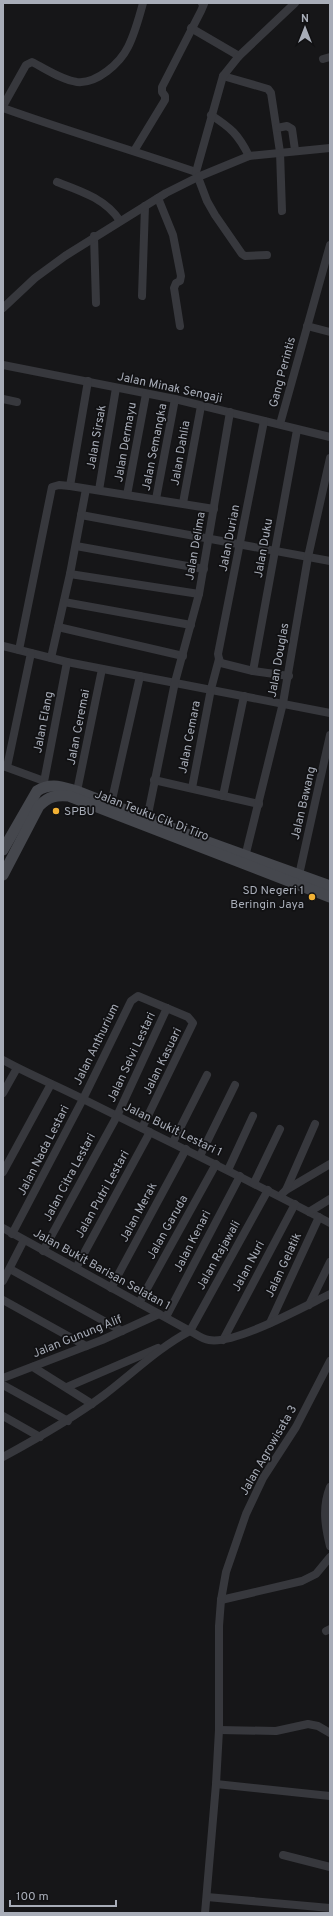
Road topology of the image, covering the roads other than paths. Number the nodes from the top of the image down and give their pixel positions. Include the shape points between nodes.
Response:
1 (143, 3) edge
2 (205, 3) edge
3 (294, 3) edge
4 (191, 28) junction
5 (240, 56) junction
6 (223, 76) junction
7 (3, 107) edge
8 (211, 114) junction
9 (277, 128) junction
10 (330, 148) edge
11 (295, 150) junction
12 (134, 151) junction
13 (280, 152) junction
14 (250, 156) junction
15 (197, 175) junction
16 (57, 182) dead end
17 (158, 198) junction
18 (145, 206) junction
19 (282, 211) dead end
20 (120, 221) junction
21 (94, 236) junction
22 (330, 245) edge
23 (267, 255) dead end
24 (142, 296) dead end
25 (96, 303) dead end
26 (3, 308) edge
27 (180, 326) dead end
28 (307, 326) junction
29 (330, 332) edge
30 (3, 365) edge
31 (88, 381) junction
32 (116, 388) junction
33 (146, 394) junction
34 (3, 399) edge
35 (175, 399) junction
36 (17, 402) dead end
37 (201, 406) junction
38 (230, 412) junction
39 (264, 421) junction
40 (280, 424) junction
41 (297, 430) junction
42 (330, 437) edge
43 (330, 458) edge
44 (70, 486) junction
45 (86, 489) junction
46 (99, 490) junction
47 (127, 495) junction
48 (156, 499) junction
49 (183, 503) junction
50 (214, 509) junction
51 (81, 515) junction
52 (209, 538) junction
53 (240, 544) junction
54 (76, 546) junction
55 (275, 550) junction
56 (308, 557) junction
57 (330, 561) edge
58 (204, 569) junction
59 (70, 574) junction
60 (199, 594) junction
61 (64, 602) junction
62 (191, 625) junction
63 (58, 627) junction
64 (3, 646) edge
65 (19, 650) junction
66 (31, 654) junction
67 (183, 656) junction
68 (51, 658) junction
69 (219, 659) junction
70 (67, 662) junction
71 (102, 669) junction
72 (254, 671) junction
73 (140, 676) junction
74 (289, 676) junction
75 (175, 682) junction
76 (211, 690) junction
77 (244, 696) junction
78 (283, 703) junction
79 (330, 713) edge
80 (330, 735) edge
81 (5, 767) edge
82 (154, 780) junction
83 (44, 784) junction
84 (192, 788) junction
85 (77, 791) junction
86 (223, 796) junction
87 (111, 804) junction
88 (259, 804) junction
89 (147, 823) junction
90 (3, 848) edge
91 (244, 860) junction
92 (3, 875) edge
93 (299, 875) junction
94 (330, 886) edge
95 (330, 897) edge
96 (167, 1008) junction
97 (3, 1060) edge
98 (17, 1068) junction
99 (207, 1075) dead end
100 (51, 1084) junction
101 (235, 1085) dead end
102 (3, 1093) edge
103 (83, 1099) junction
104 (116, 1116) junction
105 (253, 1116) dead end
106 (315, 1124) dead end
107 (280, 1129) dead end
108 (146, 1130) junction
109 (173, 1142) junction
110 (186, 1148) junction
111 (200, 1156) junction
112 (216, 1164) junction
113 (330, 1164) edge
114 (228, 1170) junction
115 (3, 1172) edge
116 (240, 1176) junction
117 (254, 1183) junction
118 (268, 1190) junction
119 (283, 1193) junction
120 (330, 1199) edge
121 (295, 1204) junction
122 (309, 1212) junction
123 (319, 1217) junction
124 (330, 1223) edge
125 (3, 1228) edge
126 (12, 1234) junction
127 (24, 1240) junction
128 (43, 1251) junction
129 (330, 1262) edge
130 (76, 1268) junction
131 (10, 1269) junction
132 (3, 1281) edge
133 (112, 1288) junction
134 (330, 1294) edge
135 (3, 1300) edge
136 (139, 1303) junction
137 (309, 1305) junction
138 (163, 1316) junction
139 (270, 1323) junction
140 (122, 1331) junction
141 (190, 1331) junction
142 (223, 1340) junction
143 (166, 1345) junction
144 (86, 1346) junction
145 (330, 1361) edge
146 (33, 1367) junction
147 (3, 1378) edge
148 (3, 1385) edge
149 (67, 1386) junction
150 (92, 1404) junction
151 (3, 1416) edge
152 (68, 1421) junction
153 (40, 1437) junction
154 (3, 1447) edge
155 (12, 1452) junction
156 (3, 1457) edge
157 (330, 1487) edge
158 (330, 1546) edge
159 (330, 1557) edge
160 (221, 1600) junction
161 (220, 1730) junction
162 (330, 1733) edge
163 (216, 1784) junction
164 (330, 1796) edge
165 (283, 1855) dead end
166 (330, 1867) edge
167 (207, 1897) junction
168 (330, 1908) edge
169 (205, 1913) edge

1 - 7 street via 127,48 101,75 89,81 78,82 32,62 26,65
2 - 4 street
3 - 5 street
4 - 5 street
4 - 12 street via 162,87 165,100
5 - 6 street
6 - 8 street
6 - 9 street via 268,89 271,93
7 - 12 street via 50,125
8 - 14 street via 229,126
8 - 15 street
9 - 11 street via 287,126 292,129
9 - 13 street
10 - 11 street
11 - 13 street
12 - 15 street
13 - 14 street
13 - 19 street
14 - 15 street
15 - 17 street
15 - 23 street via 215,215 242,254
16 - 20 street via 91,195 114,212
17 - 18 street
17 - 27 street via 173,235 181,276 174,288
18 - 20 street
18 - 24 street
20 - 21 street
21 - 25 street
21 - 26 street via 35,278
22 - 28 street, Gang Perintis
28 - 29 street, Gang Perintis
28 - 40 street, Gang Perintis
30 - 31 street, Jalan Minak Sengaji
31 - 32 street, Jalan Minak Sengaji
31 - 44 street
32 - 33 street, Jalan Minak Sengaji
32 - 46 street, Jalan Sirsak
33 - 35 street, Jalan Minak Sengaji
33 - 47 street, Jalan Dermayu
34 - 36 street
35 - 37 street, Jalan Minak Sengaji
35 - 48 street, Jalan Semangka
37 - 38 street, Jalan Minak Sengaji
37 - 49 street, Jalan Dahlia
38 - 39 street, Jalan Minak Sengaji
38 - 50 street, Jalan Delima
39 - 40 street, Jalan Minak Sengaji
39 - 53 street, Jalan Durian
40 - 41 street, Jalan Minak Sengaji
41 - 42 street, Jalan Minak Sengaji
41 - 55 street, Jalan Duku
43 - 56 street, Jalan Douglas
44 - 45 street
44 - 65 street via 55,485 50,491
45 - 46 street
45 - 51 street
46 - 47 street
47 - 48 street
48 - 49 street
49 - 50 street
50 - 52 street, Jalan Delima
51 - 52 street
51 - 54 street
52 - 53 street
52 - 58 street, Jalan Delima
53 - 55 street
53 - 69 street, Jalan Durian
54 - 58 street
54 - 59 street
55 - 56 street
55 - 72 street, Jalan Duku
56 - 57 street
56 - 74 street, Jalan Douglas
58 - 60 street, Jalan Delima
59 - 60 street
59 - 61 street
60 - 62 street, Jalan Delima
61 - 62 street
61 - 63 street
62 - 67 street, Jalan Delima
63 - 67 street
63 - 68 street
64 - 65 street
65 - 66 street
66 - 68 street
66 - 81 street
67 - 75 street, Jalan Delima
68 - 70 street
69 - 72 street via 221,663
69 - 76 street, Jalan Durian
70 - 71 street
70 - 83 street, Jalan Elang
71 - 73 street
71 - 85 street, Jalan Ceremai
72 - 74 street
73 - 75 street
73 - 87 street
74 - 78 street, Jalan Douglas
75 - 76 street
75 - 82 street, Jalan Delima
76 - 77 street
76 - 84 street, Jalan Cemara
77 - 78 street
77 - 86 street
78 - 79 street
78 - 88 street, Jalan Douglas
80 - 93 street, Jalan Bawang
81 - 83 street
82 - 84 street
82 - 89 street, Jalan Delima
83 - 85 street, Jalan Teuku Cik Di Tiro
83 - 90 street via 33,797
84 - 86 street
85 - 87 street, Jalan Teuku Cik Di Tiro
86 - 88 street
87 - 89 street, Jalan Teuku Cik Di Tiro
88 - 91 street, Jalan Douglas
89 - 91 street, Jalan Teuku Cik Di Tiro
89 - 92 street, Jalan Teuku Cik Di Tiro via 69,796 47,798 39,806
91 - 93 street, Jalan Teuku Cik Di Tiro
91 - 95 street, Jalan Teuku Cik Di Tiro
93 - 94 street, Jalan Teuku Cik Di Tiro
96 - 103 street, Jalan Anthurium via 143,997 138,996 131,1000
96 - 104 street, Jalan Selvi Lestari
96 - 108 street, Jalan Kasuari via 192,1020 193,1026
97 - 98 street, Jalan Bukit Lestari 1
98 - 100 street, Jalan Bukit Lestari 1
98 - 102 street
99 - 109 street
100 - 103 street, Jalan Bukit Lestari 1
100 - 115 street
101 - 111 street
103 - 104 street, Jalan Bukit Lestari 1
103 - 126 street, Jalan Nada Lestari
104 - 108 street, Jalan Bukit Lestari 1
104 - 128 street, Jalan Citra Lestari
105 - 114 street
106 - 119 street
107 - 117 street
108 - 109 street, Jalan Bukit Lestari 1
108 - 130 street, Jalan Putri Lestari
109 - 110 street, Jalan Bukit Lestari 1
110 - 111 street, Jalan Bukit Lestari 1
110 - 133 street, Jalan Merak
111 - 112 street, Jalan Bukit Lestari 1
112 - 114 street, Jalan Bukit Lestari 1
112 - 136 street, Jalan Garuda
113 - 119 street
114 - 116 street, Jalan Bukit Lestari 1
116 - 117 street, Jalan Bukit Lestari 1
116 - 138 street, Jalan Kenari
117 - 118 street, Jalan Bukit Lestari 1
118 - 119 street, Jalan Bukit Lestari 1
118 - 141 street, Jalan Rajawali
119 - 121 street, Jalan Bukit Lestari 1
120 - 122 street
121 - 122 street, Jalan Bukit Lestari 1
121 - 142 street, Jalan Nuri
122 - 123 street, Jalan Bukit Lestari 1
123 - 124 street, Jalan Bukit Lestari 1
123 - 139 street, Jalan Gelatik
125 - 126 street, Jalan Bukit Barisan Selatan 1
126 - 127 street, Jalan Bukit Barisan Selatan 1
127 - 128 street, Jalan Bukit Barisan Selatan 1
127 - 131 street
128 - 130 street, Jalan Bukit Barisan Selatan 1
129 - 137 street
130 - 133 street, Jalan Bukit Barisan Selatan 1
131 - 132 street
131 - 140 street
133 - 136 street, Jalan Bukit Barisan Selatan 1
134 - 137 street
135 - 144 street
136 - 138 street, Jalan Bukit Barisan Selatan 1
137 - 139 street
138 - 140 street, Jalan Gunung Alif
138 - 141 street, Jalan Bukit Barisan Selatan 1
139 - 142 street
140 - 144 street, Jalan Gunung Alif
141 - 142 street, Jalan Bukit Barisan Selatan 1 via 209,1340
141 - 143 street
143 - 149 street
143 - 150 street
144 - 146 street, Jalan Gunung Alif
145 - 160 street, Jalan Agrowisata 3 via 246,1514 226,1572
146 - 147 street, Jalan Gunung Alif
146 - 149 street
148 - 152 street
149 - 150 street
150 - 152 street
151 - 153 street
152 - 153 street
153 - 155 street
154 - 155 street
155 - 156 street
157 - 158 street via 324,1514
159 - 160 street via 316,1574 302,1581
160 - 161 street, Jalan Agrowisata 3
161 - 162 street via 276,1731 308,1724
161 - 163 street, Jalan Agrowisata 3
163 - 164 street
163 - 167 street, Jalan Agrowisata 3
165 - 166 street
167 - 168 street
167 - 169 street, Jalan Agrowisata 3

